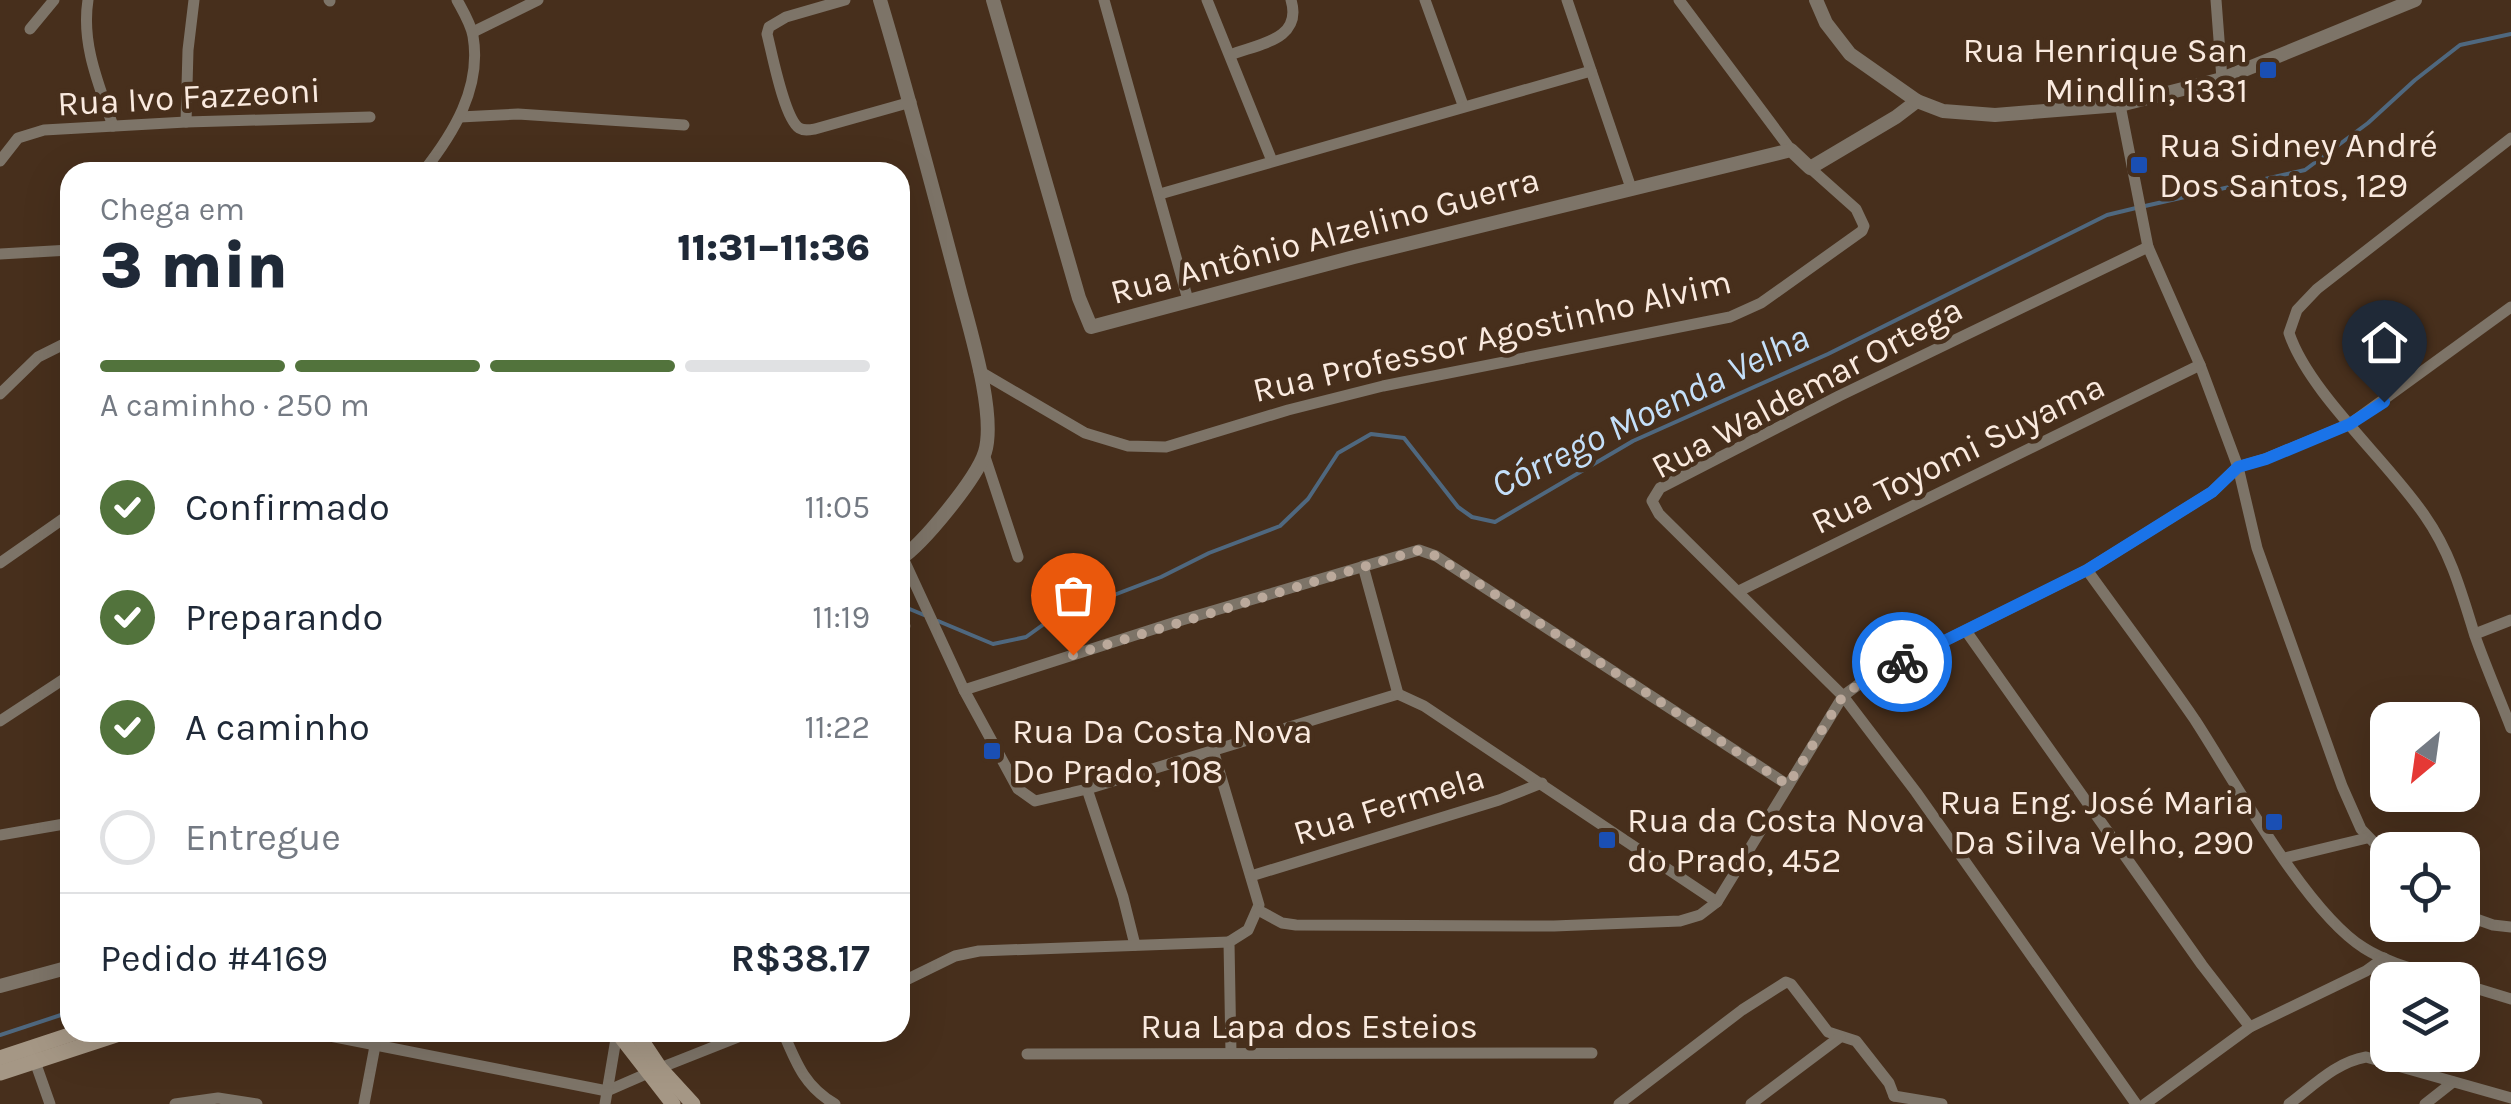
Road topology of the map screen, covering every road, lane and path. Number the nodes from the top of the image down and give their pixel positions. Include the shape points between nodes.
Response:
1 (54, 0) edge
2 (88, 0) edge
3 (194, 0) edge
4 (457, 0) edge
5 (538, 0) edge
6 (844, 0) edge
7 (880, 0) edge
8 (993, 0) edge
9 (1104, 0) edge
10 (1207, 0) edge
11 (1291, 0) edge
12 (1426, 0) edge
13 (1567, 0) edge
14 (1679, 0) edge
15 (1816, 0) edge
16 (2216, 0) edge
17 (2415, 0) edge
18 (30, 28) dead end
19 (473, 32) junction
20 (1230, 55) junction
21 (1591, 71) junction
22 (2222, 79) junction
23 (1917, 101) junction
24 (911, 102) junction
25 (1463, 105) junction
26 (2120, 106) junction
27 (370, 117) dead end
28 (460, 118) junction
29 (186, 122) junction
30 (684, 124) dead end
31 (113, 126) junction
32 (2511, 138) edge
33 (1791, 150) junction
34 (0, 161) edge
35 (1272, 161) junction
36 (431, 162) edge
37 (1810, 168) junction
38 (1630, 188) junction
39 (1160, 194) junction
40 (2148, 248) junction
41 (60, 251) edge
42 (0, 254) edge
43 (1188, 300) junction
44 (2510, 313) edge
45 (60, 346) edge
46 (2200, 365) junction
47 (978, 371) junction
48 (0, 394) edge
49 (2350, 424) junction
50 (984, 454) junction
51 (2238, 467) junction
52 (60, 521) edge
53 (910, 548) edge
54 (1018, 557) dead end
55 (0, 563) edge
56 (1363, 566) junction
57 (2087, 570) junction
58 (910, 575) edge
59 (1739, 591) junction
60 (2511, 620) edge
61 (1966, 630) junction
62 (2475, 634) junction
63 (60, 682) edge
64 (964, 690) junction
65 (1398, 694) junction
66 (1843, 696) junction
67 (0, 721) edge
68 (2511, 728) edge
69 (1214, 750) junction
70 (1542, 783) junction
71 (1788, 785) junction
72 (1087, 790) junction
73 (60, 825) edge
74 (0, 835) edge
75 (2367, 838) junction
76 (2370, 841) edge
77 (2285, 858) junction
78 (1252, 876) junction
79 (1718, 902) junction
80 (1258, 910) junction
81 (2480, 921) edge
82 (2511, 927) edge
83 (1228, 942) junction
84 (1134, 945) junction
85 (2384, 958) junction
86 (2396, 962) edge
87 (60, 969) edge
88 (910, 978) edge
89 (0, 986) edge
90 (2480, 990) edge
91 (2511, 999) edge
92 (2250, 1026) junction
93 (1840, 1037) junction
94 (60, 1041) edge
95 (85, 1042) edge
96 (356, 1042) edge
97 (615, 1042) edge
98 (626, 1042) edge
99 (640, 1042) edge
100 (725, 1042) edge
101 (787, 1042) edge
102 (375, 1046) junction
103 (1230, 1052) junction
104 (1592, 1053) dead end
105 (1026, 1054) dead end
106 (32, 1055) junction
107 (0, 1058) edge
108 (653, 1071) junction
109 (0, 1073) edge
110 (2452, 1082) junction
111 (606, 1097) edge
112 (2511, 1098) edge
113 (816, 1100) edge
114 (1892, 1100) edge
115 (50, 1104) edge
116 (175, 1104) edge
117 (257, 1104) edge
118 (364, 1104) edge
119 (673, 1104) edge
120 (693, 1104) edge
121 (835, 1104) edge
122 (1619, 1104) edge
123 (1751, 1104) edge
124 (1942, 1104) edge
125 (2136, 1104) edge
126 (2145, 1104) edge
127 (2289, 1104) edge
128 (2424, 1104) edge

1 - 18 street
2 - 31 street via 87,45
3 - 29 street
4 - 19 street
5 - 19 street
6 - 24 street via 786,17 766,34 796,126 815,129
7 - 24 street
8 - 43 street, Rua Antônio Alzelino Guerra via 1091,327
9 - 39 street
10 - 20 street
11 - 20 street via 1294,21 1286,33
12 - 25 street
13 - 21 street
14 - 33 street, Rua Professor Agostinho Alvim
15 - 23 street via 1850,54
16 - 22 street
17 - 22 street
19 - 28 street via 472,76
20 - 35 street
21 - 25 street
21 - 38 street
22 - 26 street
23 - 26 street via 1943,111 1995,115
23 - 37 street
24 - 47 street
25 - 35 street
26 - 40 street
27 - 29 street, Rua Ivo Fazzeoni
28 - 30 street via 518,114
28 - 36 street
29 - 31 street, Rua Ivo Fazzeoni
31 - 34 street, Rua Ivo Fazzeoni via 18,138
32 - 49 street via 2317,289 2290,322 2293,344
33 - 37 street, Rua Professor Agostinho Alvim
33 - 38 street, Rua Antônio Alzelino Guerra
35 - 39 street
37 - 47 street, Rua Professor Agostinho Alvim via 1856,209 1862,231 1730,318 1383,386 1166,447 1128,446 1085,432
38 - 43 street, Rua Antônio Alzelino Guerra
39 - 43 street
40 - 46 street
40 - 59 street, Rua Waldemar Ortega via 1660,488 1652,500 1659,514
41 - 42 street
44 - 49 street
45 - 48 street via 38,357
46 - 51 street
46 - 59 street, Rua Toyomi Suyama
47 - 50 street via 987,424
49 - 51 street
49 - 62 street via 2427,519 2461,585
50 - 53 street
50 - 54 street
51 - 57 street via 2212,492
51 - 75 street via 2285,631
52 - 55 street
56 - 64 street
56 - 65 street
56 - 71 street via 1411,550 1436,556
57 - 61 street
57 - 77 street
58 - 64 street
59 - 66 street, Rua Waldemar Ortega
60 - 62 street
61 - 66 street
61 - 92 street
62 - 68 street
63 - 67 street
64 - 72 street via 1026,796 1041,801
65 - 69 street
65 - 70 street
66 - 71 street
66 - 125 street, Rua Waldemar Ortega
69 - 72 street
69 - 78 street
70 - 78 street, Rua Fermela
70 - 79 street
71 - 79 street
72 - 84 street
73 - 74 street
75 - 76 street
75 - 77 street
77 - 85 street via 2330,919
78 - 80 street
79 - 80 street via 1680,921 1554,926 1296,925
80 - 83 street via 1248,930
81 - 82 street
83 - 84 street
83 - 103 street
84 - 88 street via 980,951
85 - 86 street
85 - 92 street
87 - 89 street
90 - 91 street
92 - 126 street
93 - 114 street via 1856,1041 1889,1084
93 - 122 street via 1783,982
93 - 123 street
94 - 106 main road
95 - 106 main road
96 - 102 street
97 - 111 street
98 - 108 main road
99 - 108 main road
100 - 108 street
101 - 113 street
102 - 111 street
102 - 118 street
103 - 104 street, Rua Lapa dos Esteios
103 - 105 street, Rua Lapa dos Esteios
106 - 107 main road
106 - 109 main road
106 - 115 street
108 - 111 street
108 - 119 main road
108 - 120 main road
110 - 112 street
110 - 127 street via 2366,1057 2336,1069
110 - 128 street
113 - 121 street
114 - 124 street
116 - 117 street via 218,1098

